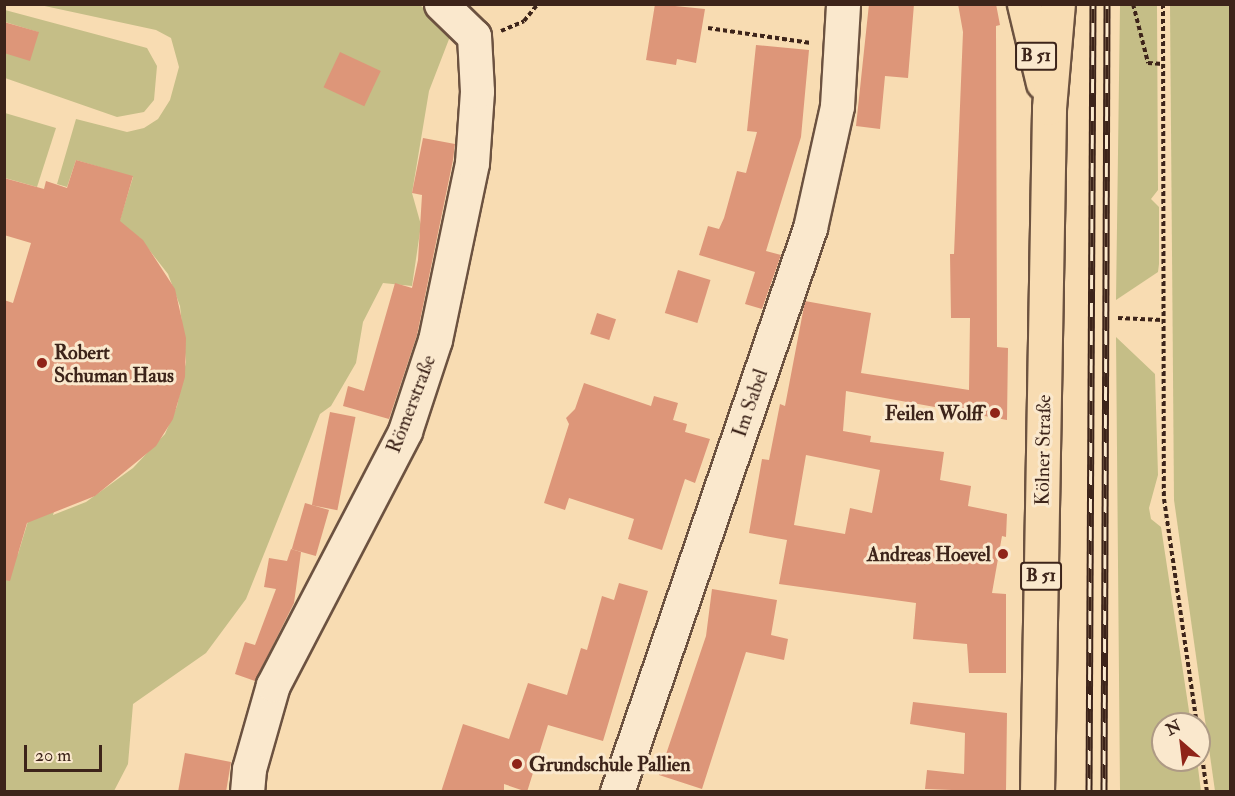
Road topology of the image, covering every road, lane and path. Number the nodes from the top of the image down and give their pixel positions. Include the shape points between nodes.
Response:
1 (441, 4) edge
2 (538, 4) edge
3 (843, 4) edge
4 (1024, 4) edge
5 (1058, 4) edge
6 (1133, 4) edge
7 (1163, 4) edge
8 (708, 28) dead end
9 (474, 36) junction
10 (841, 47) junction
11 (1163, 64) junction
12 (1049, 108) junction
13 (1118, 318) dead end
14 (1162, 320) junction
15 (1195, 712) edge
16 (1204, 772) edge
17 (247, 792) edge
18 (617, 792) edge
19 (1037, 792) edge
20 (1207, 792) edge

1 - 9 street
2 - 9 path via 524,21 507,30
3 - 10 street, Im Sabel
4 - 12 main road, B 51
5 - 12 main road
6 - 11 path via 1148,63
7 - 11 path
8 - 10 path
9 - 17 street, Römerstraße via 477,91 472,163 435,340 405,431 273,685 249,769
10 - 18 street, Im Sabel via 837,106 810,228
11 - 14 path
12 - 19 main road, Kölner Straße / B 51
13 - 14 path
14 - 15 path via 1164,499
16 - 20 path

